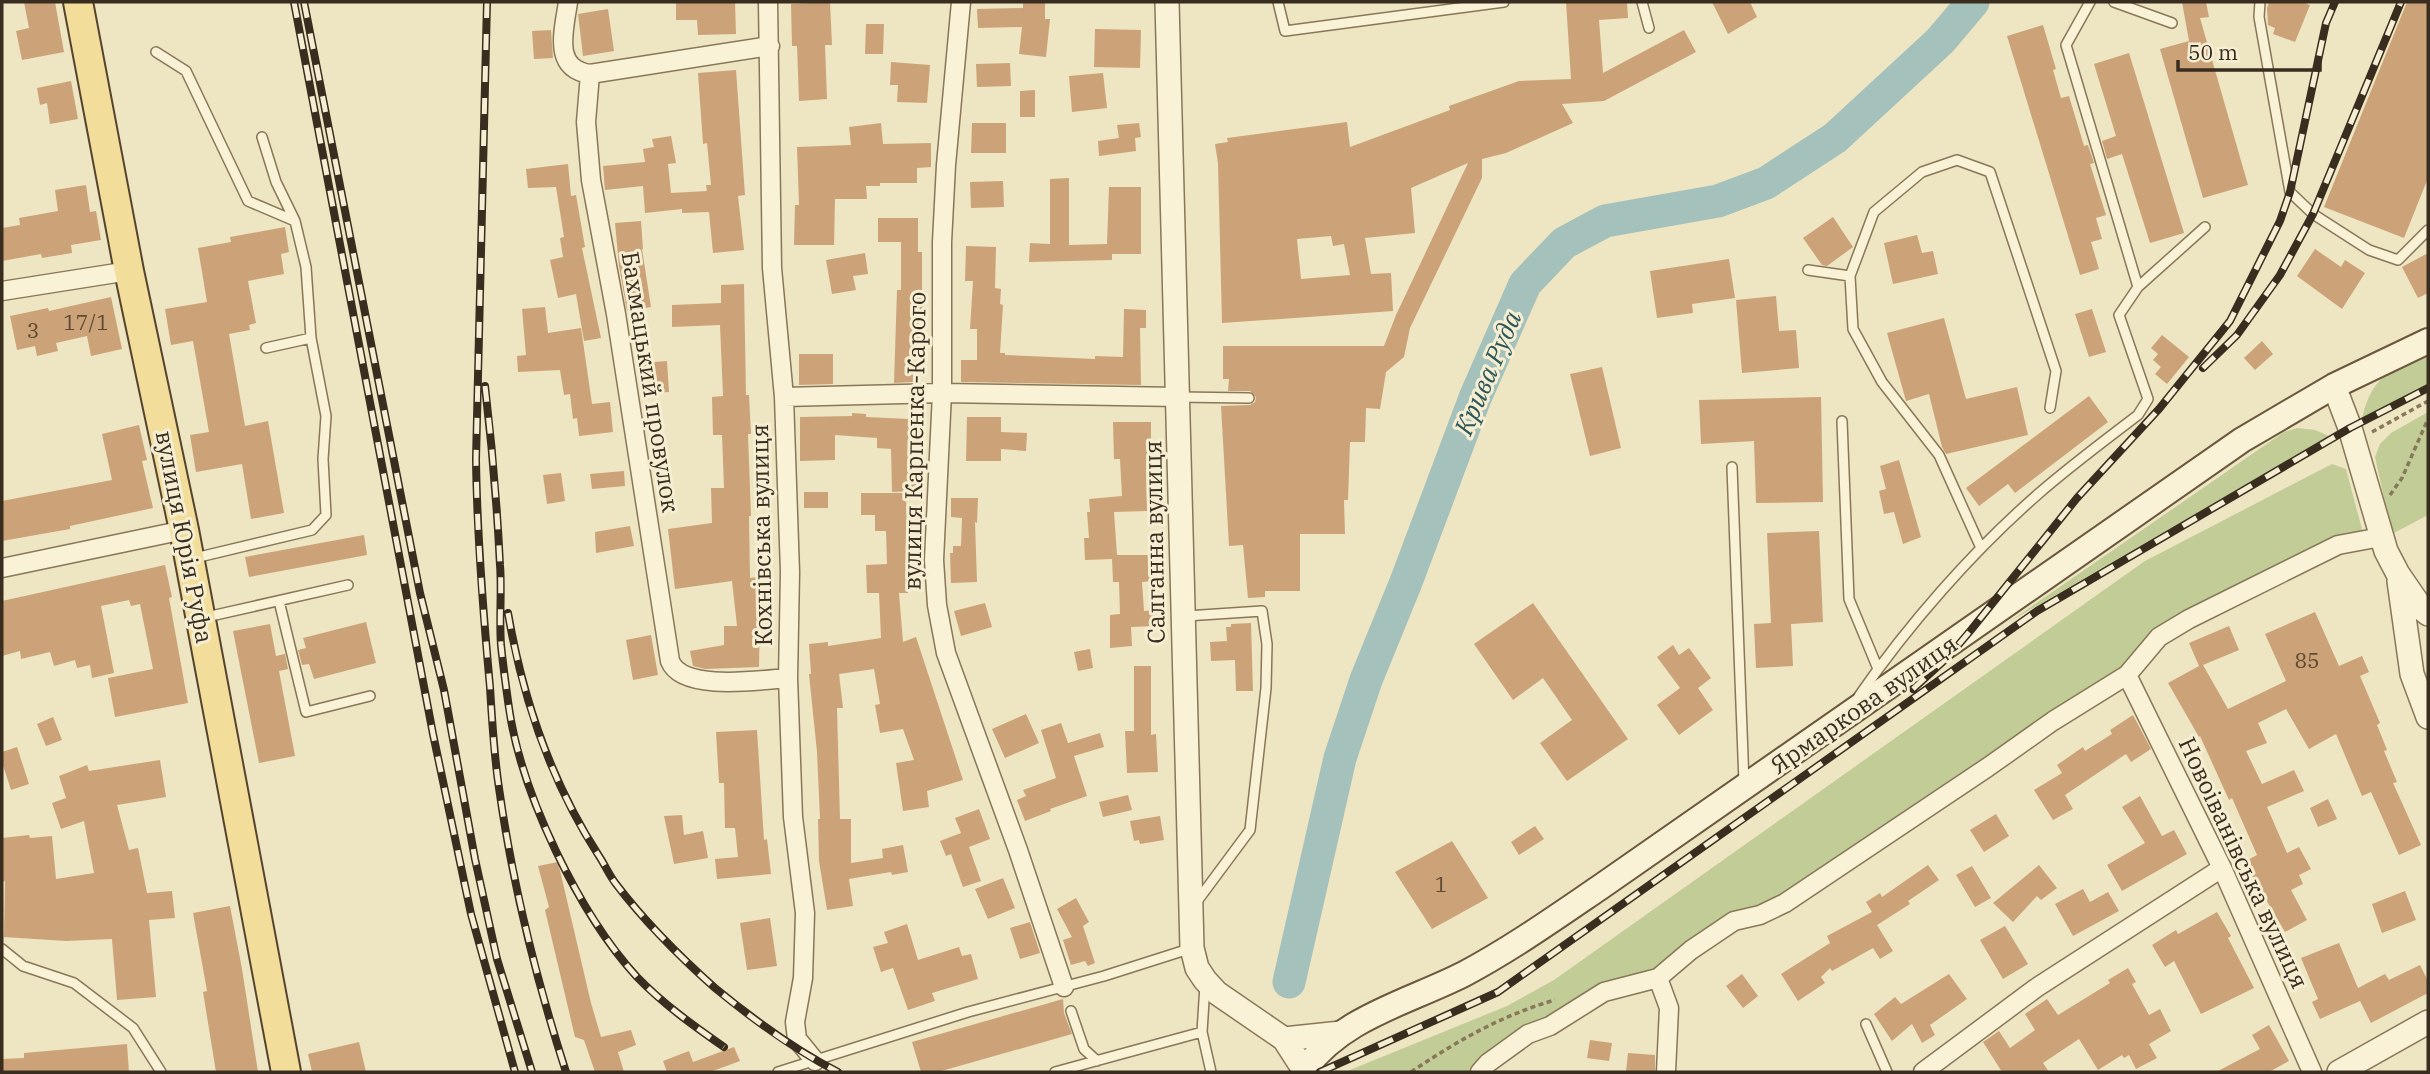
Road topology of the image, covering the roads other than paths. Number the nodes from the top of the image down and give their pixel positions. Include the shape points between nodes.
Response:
1 (78, 2) edge
2 (568, 2) edge
3 (768, 2) edge
4 (961, 2) edge
5 (1167, 2) edge
6 (1278, 2) edge
7 (1504, 2) edge
8 (1642, 2) edge
9 (2090, 2) edge
10 (2114, 2) edge
11 (2260, 2) edge
12 (2172, 23) dead end
13 (1649, 28) dead end
14 (770, 46) junction
15 (156, 52) dead end
16 (590, 74) junction
17 (262, 137) dead end
18 (295, 221) junction
19 (2206, 227) dead end
20 (2428, 230) edge
21 (1808, 270) dead end
22 (129, 271) junction
23 (1850, 276) junction
24 (2138, 287) junction
25 (2, 291) edge
26 (311, 338) junction
27 (2428, 341) edge
28 (266, 348) dead end
29 (2334, 386) junction
30 (942, 393) junction
31 (784, 397) junction
32 (1178, 397) junction
33 (1249, 398) dead end
34 (2050, 408) dead end
35 (1842, 421) dead end
36 (1732, 467) dead end
37 (2378, 526) junction
38 (184, 530) junction
39 (1981, 548) junction
40 (189, 559) junction
41 (2, 568) edge
42 (2398, 574) junction
43 (348, 585) dead end
44 (279, 601) junction
45 (2425, 607) edge
46 (1183, 616) junction
47 (201, 619) junction
48 (1878, 669) junction
49 (2127, 675) junction
50 (788, 678) junction
51 (370, 696) dead end
52 (1845, 717) junction
53 (2428, 717) edge
54 (1744, 788) junction
55 (2222, 868) junction
56 (1190, 911) junction
57 (1192, 948) junction
58 (2, 949) edge
59 (1658, 978) junction
60 (1205, 980) junction
61 (1064, 987) junction
62 (1071, 1011) dead end
63 (2428, 1022) edge
64 (1866, 1024) dead end
65 (1202, 1032) junction
66 (1342, 1033) junction
67 (1284, 1039) junction
68 (815, 1060) junction
69 (1097, 1060) junction
70 (1303, 1071) edge
71 (161, 1072) edge
72 (286, 1072) edge
73 (778, 1072) edge
74 (1055, 1072) edge
75 (1211, 1072) edge
76 (1480, 1072) edge
77 (1666, 1072) edge
78 (1887, 1072) edge
79 (1923, 1072) edge
80 (2312, 1072) edge
81 (2339, 1072) edge

1 - 22 main road, вулиця Юрія Руфа
2 - 16 street via 562,42 566,62 576,72
3 - 14 street, Кохнівська вулиця
4 - 30 street, вулиця Карпенка-Карого via 943,229
5 - 32 street, Салганна вулиця
6 - 7 lane via 1285,31
8 - 13 lane
9 - 24 lane via 2066,45
10 - 12 lane
11 - 20 lane via 2290,192 2313,214 2369,250 2398,260
14 - 16 street
14 - 31 street, Кохнівська вулиця via 772,268
15 - 18 lane via 186,71 248,201
16 - 50 street, Бахмацький провулок via 586,122 591,180 670,661 688,678
17 - 18 lane
18 - 26 lane via 306,267
19 - 24 lane
21 - 23 lane
22 - 25 street
22 - 38 main road, вулиця Юрія Руфа
23 - 34 lane via 1874,212 1922,172 1957,160 1990,172 2056,371
23 - 39 lane via 1853,330 1882,382 1938,455
24 - 39 lane via 2119,316 2148,399 2137,415 2037,494
26 - 28 lane
26 - 40 lane via 326,416 326,515 312,530
27 - 29 main road, Ярмаркова вулиця
29 - 37 street
29 - 52 main road, Ярмаркова вулиця via 2242,440
30 - 31 street
30 - 32 street
30 - 61 street, вулиця Карпенка-Карого via 934,560 946,653
31 - 50 street, Кохнівська вулиця via 790,572
32 - 33 lane
32 - 46 street, Салганна вулиця
35 - 48 lane via 1849,599
36 - 54 lane
37 - 42 street
37 - 49 street via 2159,637
38 - 40 main road, вулиця Юрія Руфа
38 - 41 street
39 - 48 lane
40 - 47 main road, вулиця Юрія Руфа
42 - 45 street
42 - 53 street via 2412,674
43 - 44 lane
44 - 47 lane
44 - 51 lane via 306,712
46 - 56 street, Салганна вулиця
46 - 56 lane via 1262,611 1266,643 1266,688 1250,830
47 - 72 main road, вулиця Юрія Руфа
48 - 52 lane
49 - 55 street, Новоіванівська вулиця
49 - 59 street via 1785,903 1734,921
50 - 68 street, Кохнівська вулиця via 793,817 805,913 803,978 795,1022 797,1040
52 - 54 main road, Ярмаркова вулиця
54 - 66 main road, Ярмаркова вулиця via 1464,974
55 - 79 street via 2036,988
55 - 80 street, Новоіванівська вулиця
56 - 57 street, Салганна вулиця
57 - 60 street, Салганна вулиця
57 - 61 lane
58 - 71 lane via 23,966 74,983 133,1028
59 - 76 street via 1604,992 1528,1034
59 - 77 street via 1669,1008
60 - 65 lane
60 - 67 street, Салганна вулиця
61 - 68 lane
62 - 69 lane via 1084,1049
63 - 81 street
64 - 78 lane
65 - 69 lane
65 - 75 lane
66 - 67 street
66 - 70 main road, Ярмаркова вулиця
67 - 70 street, Салганна вулиця
68 - 73 lane
69 - 74 lane

